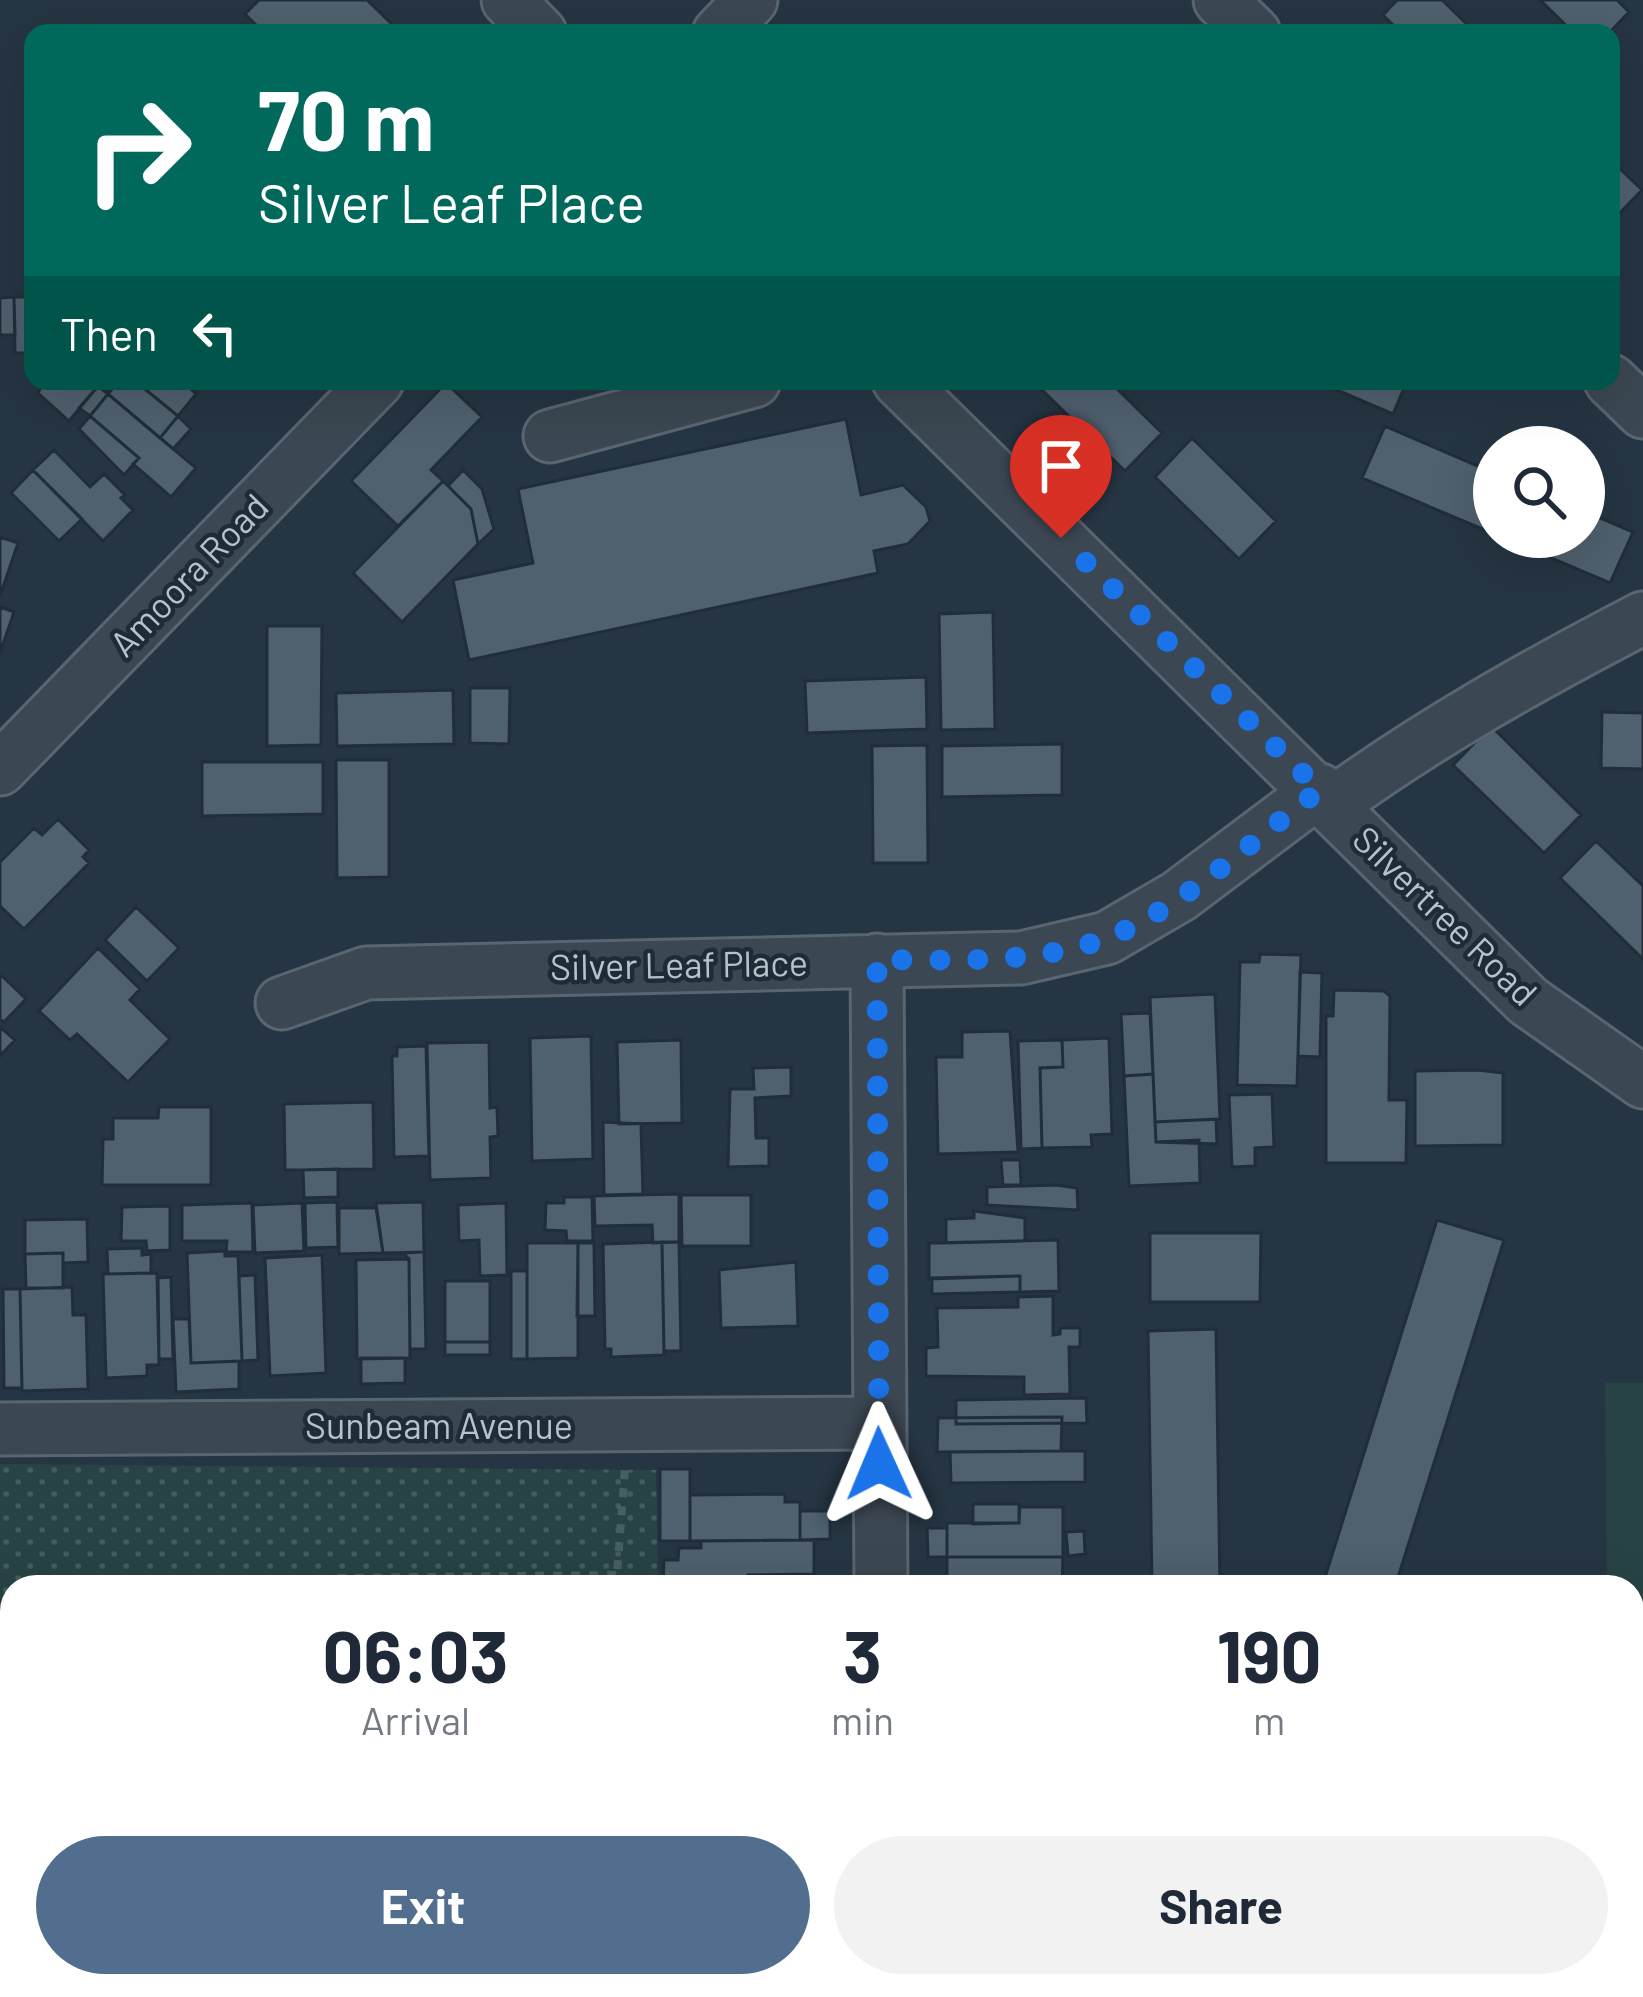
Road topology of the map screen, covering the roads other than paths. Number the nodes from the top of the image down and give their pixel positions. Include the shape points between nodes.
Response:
1 (508, 0) edge
2 (751, 0) edge
3 (531, 24) edge
4 (727, 24) edge
5 (368, 390) edge
6 (721, 390) edge
7 (908, 390) edge
8 (1620, 390) edge
9 (1643, 412) edge
10 (550, 436) dead end
11 (1643, 618) edge
12 (0, 769) edge
13 (1326, 797) junction
14 (877, 960) junction
15 (282, 1003) dead end
16 (1643, 1082) edge
17 (878, 1423) junction
18 (0, 1429) edge
19 (881, 1575) edge

1 - 3 street
2 - 4 street
5 - 12 street, Amoora Road
6 - 10 street
7 - 13 street, Silvertree Road
8 - 9 street
11 - 13 street, Silver Leaf Place
13 - 14 street, Silver Leaf Place via 1108,938 1021,958
13 - 16 street, Silvertree Road via 1528,1000
14 - 15 street, Silver Leaf Place via 366,973
14 - 17 street
17 - 18 street, Sunbeam Avenue
17 - 19 street

